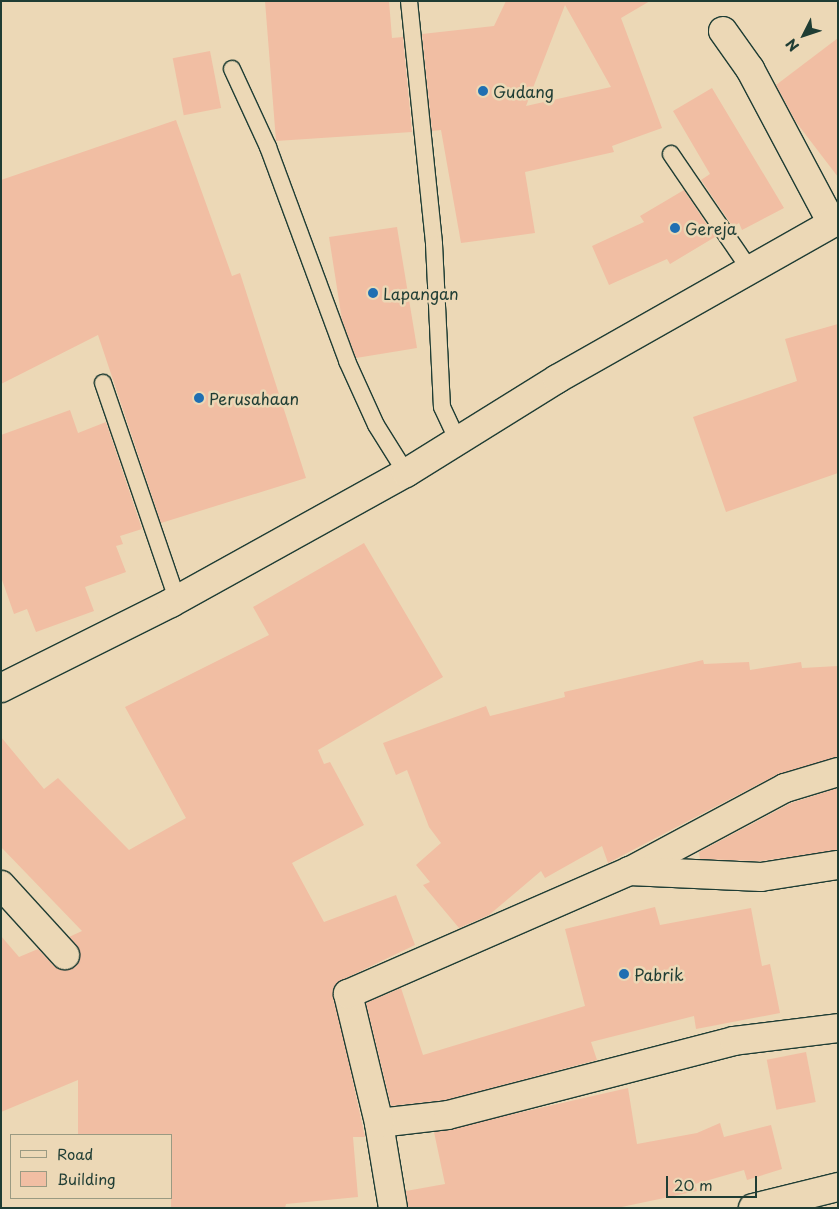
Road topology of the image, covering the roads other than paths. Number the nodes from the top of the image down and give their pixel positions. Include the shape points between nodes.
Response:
1 (409, 1) edge
2 (723, 30) dead end
3 (232, 69) dead end
4 (670, 154) dead end
5 (835, 222) edge
6 (750, 270) junction
7 (103, 383) dead end
8 (458, 442) junction
9 (406, 473) junction
10 (177, 599) junction
11 (3, 681) edge
12 (838, 772) edge
13 (838, 865) edge
14 (629, 871) junction
15 (1, 885) edge
16 (65, 956) dead end
17 (838, 1028) edge
18 (379, 1123) junction
19 (838, 1187) edge
20 (393, 1208) edge
21 (753, 1208) edge

1 - 8 lane via 434,244 442,406
2 - 5 street via 750,69
3 - 9 lane via 268,147 347,361 376,425
4 - 6 lane
5 - 6 street
6 - 8 street via 557,379
7 - 10 lane
8 - 9 street
9 - 10 street
10 - 11 street
12 - 14 street via 785,788
13 - 14 street via 761,877
14 - 18 street via 348,994
15 - 16 street
17 - 18 street via 734,1041 468,1111
18 - 20 street
19 - 21 street

